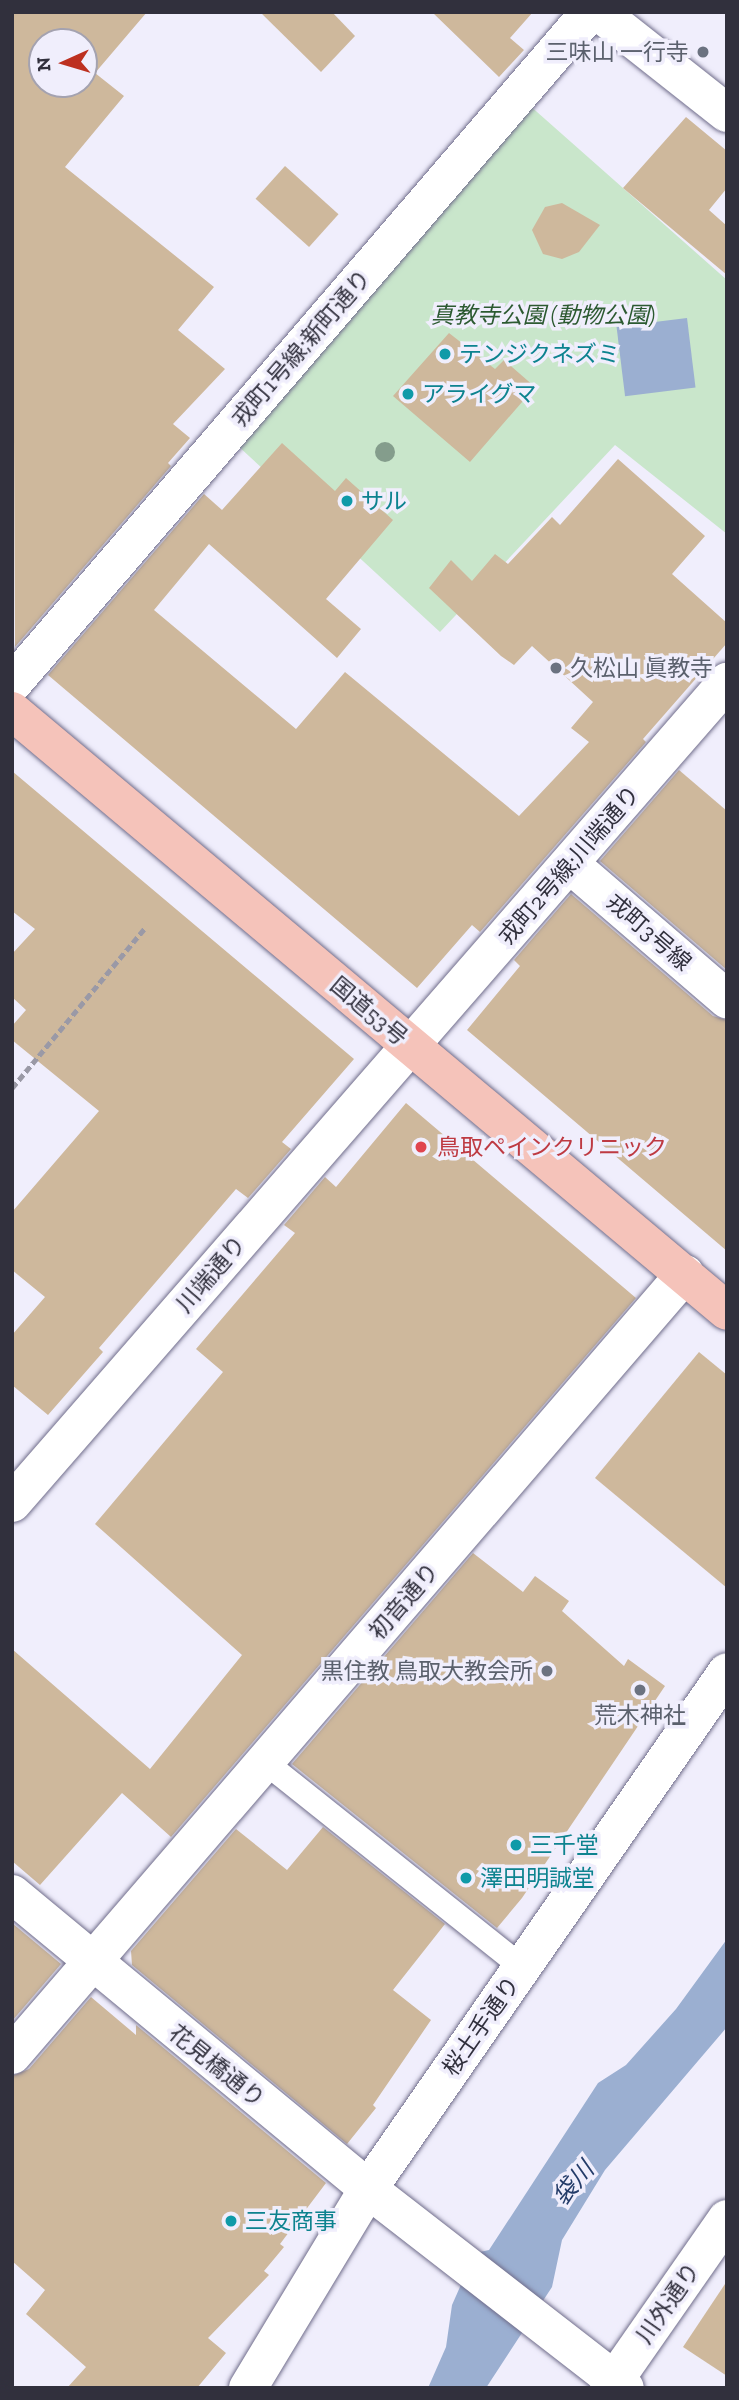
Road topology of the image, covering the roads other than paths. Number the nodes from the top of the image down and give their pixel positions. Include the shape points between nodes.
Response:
1 (590, 12) edge
2 (600, 12) edge
3 (727, 113) edge
4 (727, 682) edge
5 (12, 684) edge
6 (12, 711) edge
7 (571, 865) junction
8 (727, 999) edge
9 (410, 1045) junction
10 (685, 1274) junction
11 (727, 1311) edge
12 (12, 1503) edge
13 (727, 1672) edge
14 (265, 1762) junction
15 (12, 1894) edge
16 (92, 1964) junction
17 (521, 1966) junction
18 (12, 2055) edge
19 (368, 2189) junction
20 (727, 2219) edge
21 (616, 2385) edge
22 (248, 2388) edge

1 - 5 street, 戎町1号線;新町通り
2 - 3 street
4 - 7 street, 戎町2号線;川端通り
6 - 9 highway, 国道53号
7 - 8 street, 戎町3号線
7 - 9 street, 戎町2号線;川端通り
9 - 10 highway, 国道53号
9 - 12 street, 川端通り
10 - 11 highway, 国道53号
10 - 14 street, 初音通り
13 - 17 street, 桜土手通り
14 - 16 street, 初音通り
14 - 17 lane
15 - 16 street, 花見橋通り
16 - 18 street, 初音通り
16 - 19 street, 花見橋通り
17 - 19 street, 桜土手通り
19 - 21 street, 花見橋通り
19 - 22 street, 桜土手通り
20 - 21 street, 川外通り

